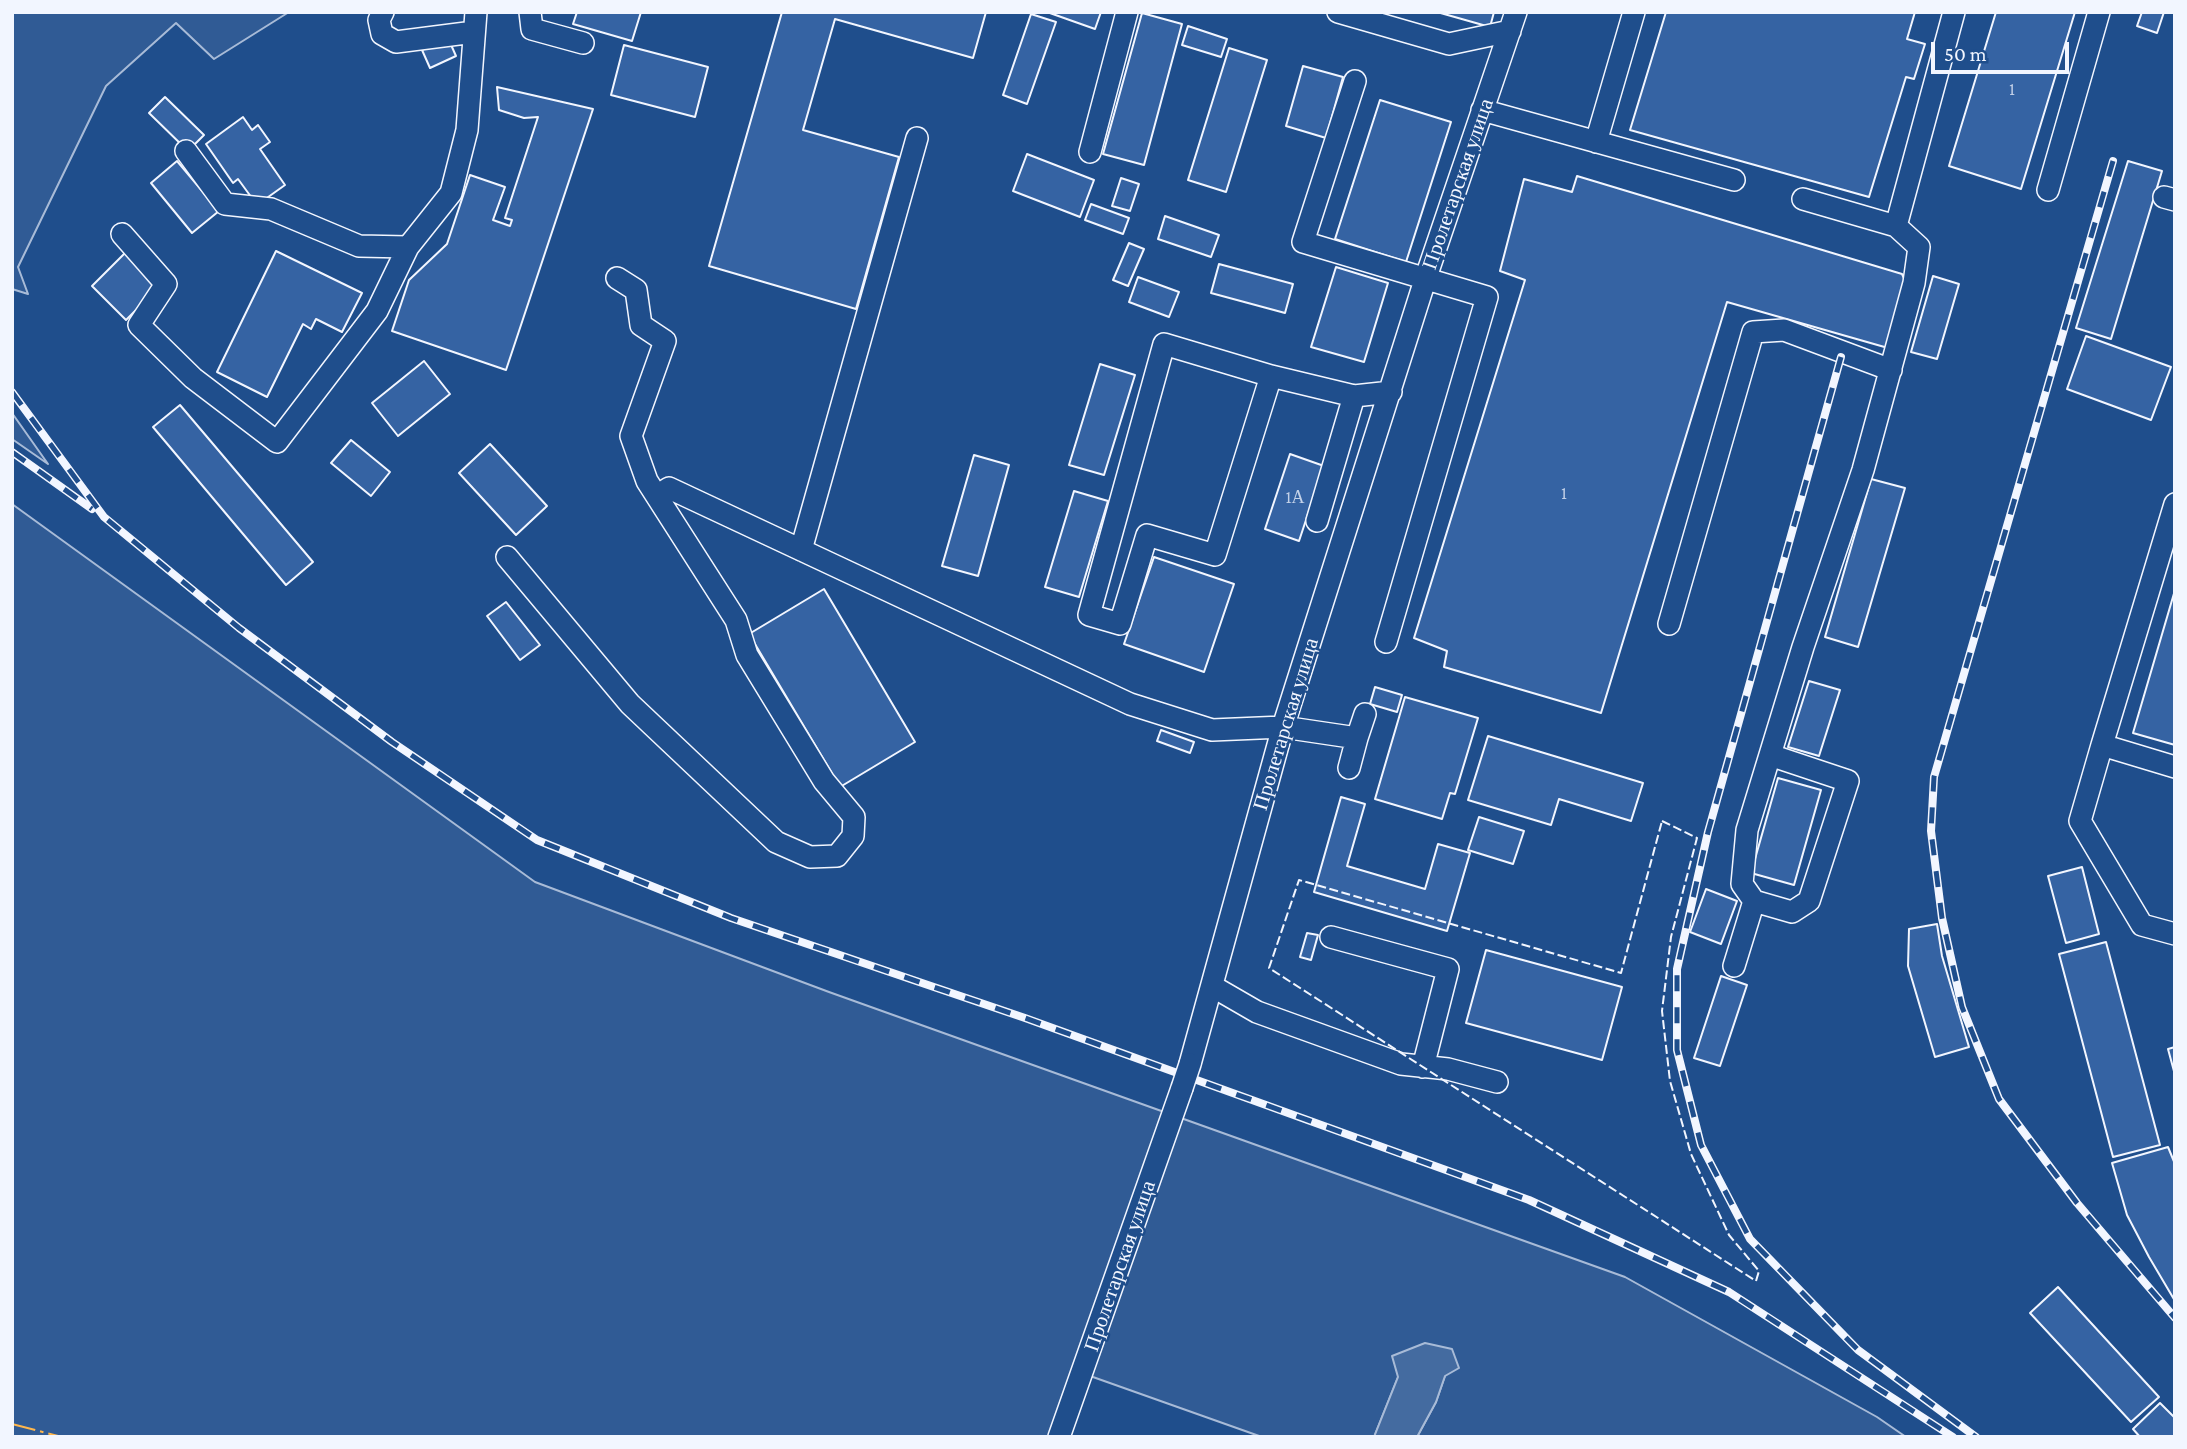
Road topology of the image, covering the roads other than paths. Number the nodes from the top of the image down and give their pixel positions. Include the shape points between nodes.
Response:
1 (383, 12) edge
2 (530, 12) edge
3 (1127, 12) edge
4 (1338, 12) edge
5 (1634, 12) edge
6 (1954, 12) edge
7 (2099, 12) edge
8 (475, 22) edge
9 (1513, 22) edge
10 (583, 43) dead end
11 (1355, 82) dead end
12 (1482, 110) junction
13 (917, 138) dead end
14 (1596, 142) junction
15 (186, 151) dead end
16 (1090, 152) dead end
17 (1734, 180) dead end
18 (2048, 190) dead end
19 (1803, 200) dead end
20 (1896, 226) junction
21 (122, 234) dead end
22 (408, 247) junction
23 (1426, 277) junction
24 (617, 278) dead end
25 (1891, 370) junction
26 (1271, 376) junction
27 (1391, 392) junction
28 (1354, 396) junction
29 (658, 495) junction
30 (2175, 504) edge
31 (1317, 521) dead end
32 (801, 550) junction
33 (507, 557) dead end
34 (1669, 624) dead end
35 (1386, 642) dead end
36 (1365, 714) dead end
37 (1283, 727) junction
38 (1357, 738) junction
39 (2102, 745) junction
40 (1770, 755) junction
41 (2175, 767) edge
42 (1349, 768) dead end
43 (1754, 901) junction
44 (2175, 934) edge
45 (1331, 937) dead end
46 (1734, 966) dead end
47 (1212, 986) junction
48 (1423, 1067) junction
49 (1497, 1082) dead end
50 (1059, 1437) edge

1 - 8 street via 379,20 382,34 396,41
2 - 10 street via 532,29
3 - 16 street
4 - 9 street via 1449,44
5 - 14 street
6 - 20 street
7 - 18 street
8 - 22 street via 467,130 451,193
9 - 12 street, Пролетарская улица
11 - 23 street via 1303,242
12 - 14 street
12 - 23 street, Пролетарская улица
13 - 32 street
14 - 17 street
15 - 22 street via 225,204 271,209 359,246
19 - 20 street
20 - 25 street via 1919,247
21 - 22 street via 166,284 139,325 193,378 277,442 377,311
23 - 27 street, Пролетарская улица
23 - 35 street via 1487,297
24 - 29 street via 636,290 641,325 664,341 631,436 647,481
25 - 34 street via 1784,330 1753,332
25 - 40 street
26 - 26 street via 1215,555 1147,535 1120,624 1089,615 1164,344
26 - 28 street
27 - 28 street
27 - 37 street, Пролетарская улица
28 - 31 street
29 - 32 street via 669,488
29 - 33 street via 736,620 754,667 824,781 854,817 853,836 837,856 810,857 776,842 630,704
30 - 39 street
32 - 37 street via 1130,704 1212,730
36 - 38 street
37 - 38 street
37 - 47 street, Пролетарская улица
38 - 42 street
39 - 41 street
39 - 44 street via 2080,821 2143,925
40 - 43 street via 1747,830 1742,884
40 - 43 street via 1848,780 1809,901 1792,912
43 - 46 street
45 - 48 street via 1448,969
47 - 48 street via 1257,1012 1401,1064
47 - 50 street, Пролетарская улица, bridge via 1190,1065
48 - 49 street

